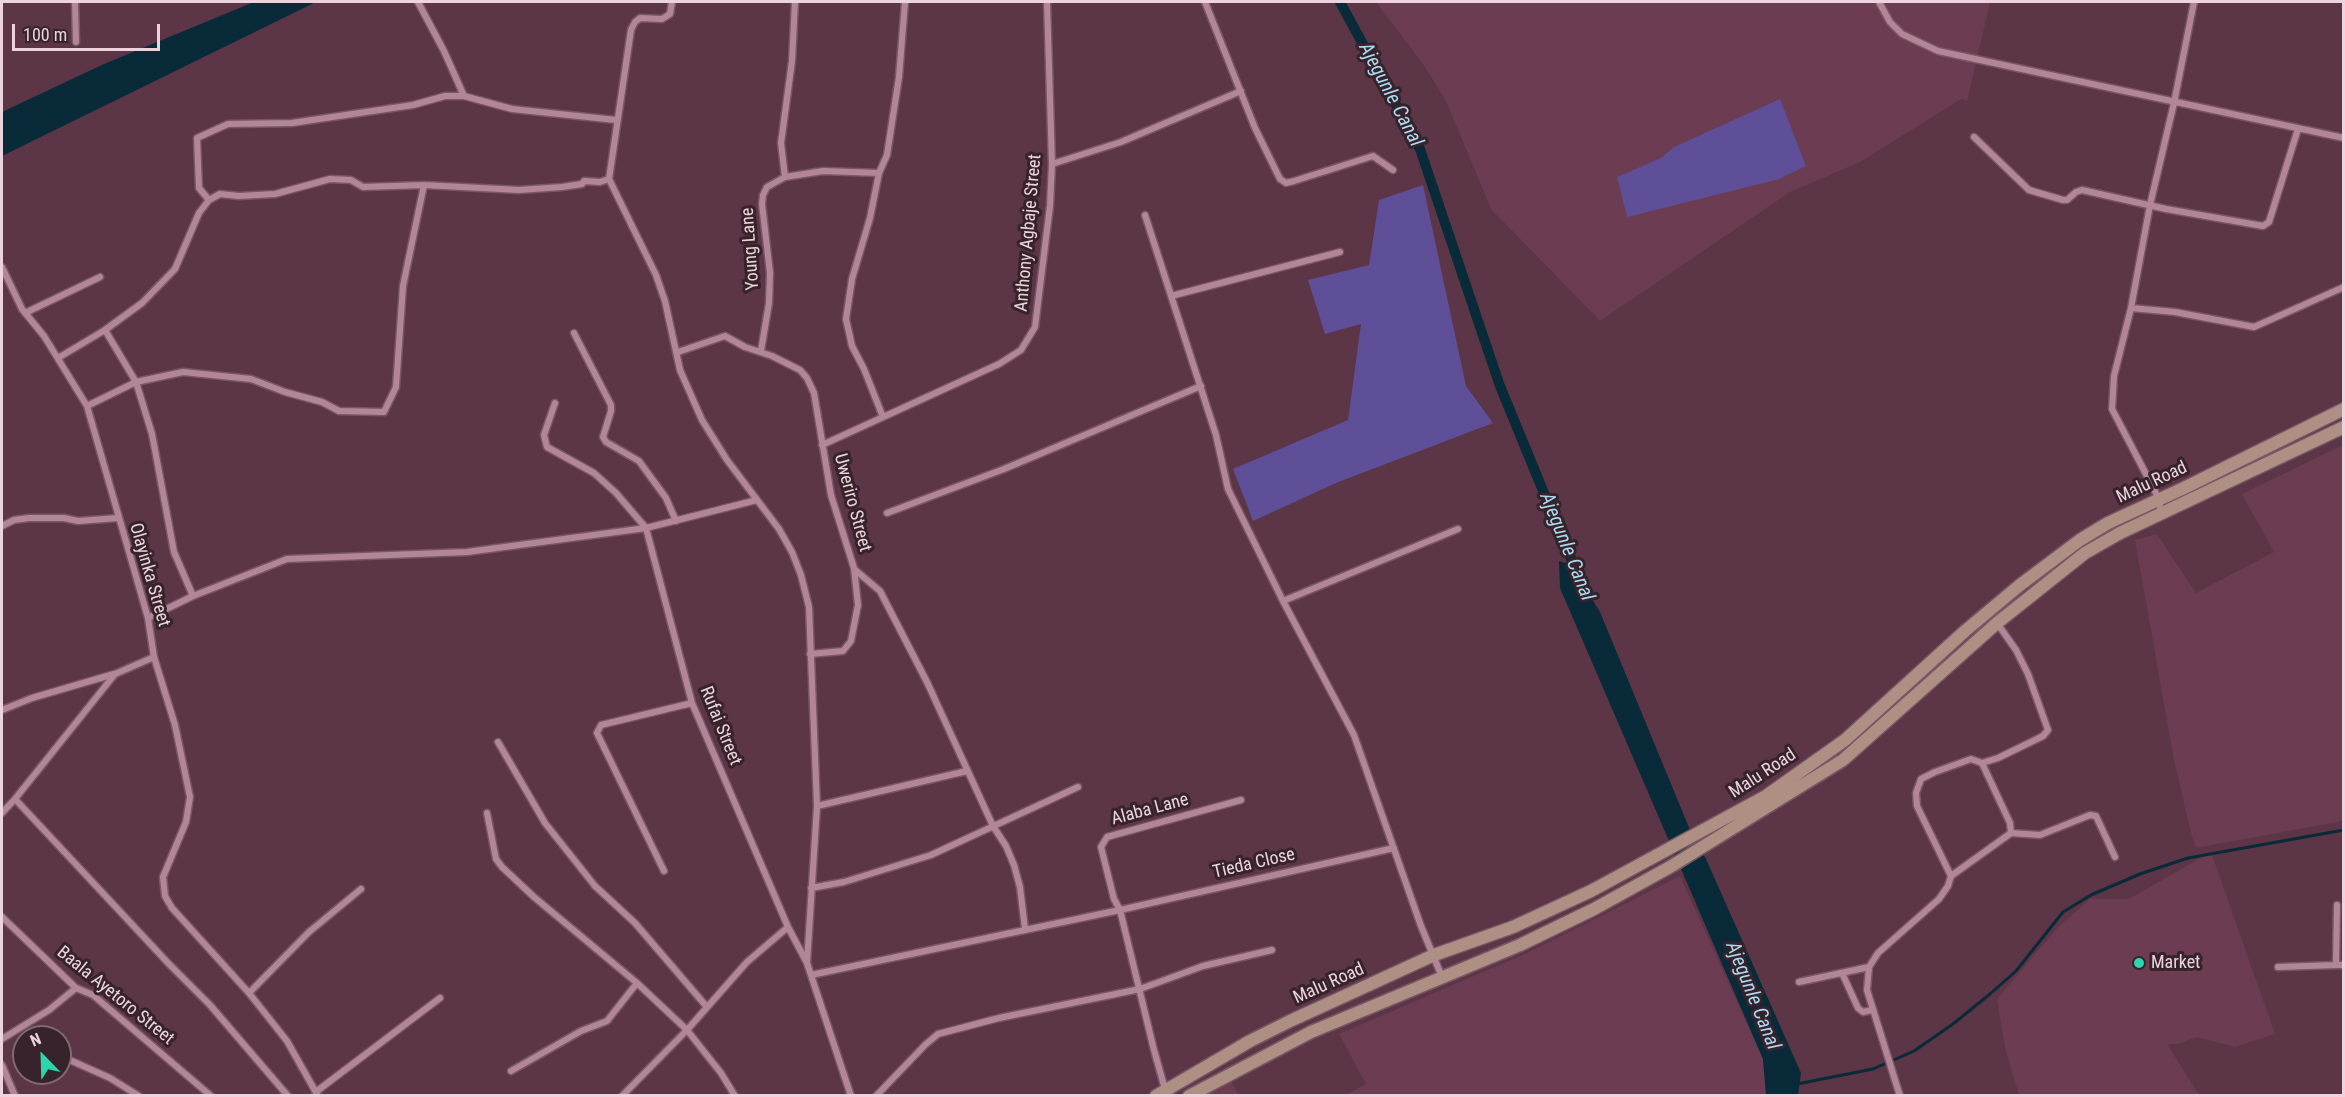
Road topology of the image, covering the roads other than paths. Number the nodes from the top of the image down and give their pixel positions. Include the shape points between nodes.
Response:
1 (75, 2) edge
2 (418, 2) edge
3 (672, 2) edge
4 (795, 2) edge
5 (905, 2) edge
6 (1047, 2) edge
7 (1204, 2) edge
8 (1879, 2) edge
9 (2194, 2) edge
10 (76, 42) dead end
11 (1241, 91) junction
12 (464, 96) junction
13 (2174, 103) junction
14 (616, 120) junction
15 (2298, 129) junction
16 (1974, 137) dead end
17 (2343, 138) edge
18 (1052, 164) junction
19 (1393, 170) dead end
20 (879, 173) junction
21 (785, 177) junction
22 (609, 179) junction
23 (424, 185) junction
24 (209, 200) junction
25 (2150, 205) junction
26 (1145, 215) dead end
27 (1340, 252) dead end
28 (2, 267) edge
29 (100, 277) dead end
30 (2343, 288) edge
31 (1171, 296) junction
32 (2131, 308) junction
33 (23, 311) junction
34 (105, 330) junction
35 (574, 333) dead end
36 (760, 351) junction
37 (678, 352) junction
38 (58, 358) junction
39 (136, 382) junction
40 (1201, 386) junction
41 (555, 403) dead end
42 (87, 406) junction
43 (2343, 409) edge
44 (883, 417) junction
45 (2343, 427) edge
46 (822, 445) junction
47 (2159, 499) junction
48 (757, 500) junction
49 (887, 513) dead end
50 (2161, 515) junction
51 (118, 518) junction
52 (675, 521) junction
53 (2, 526) edge
54 (646, 528) junction
55 (1458, 529) dead end
56 (854, 568) junction
57 (193, 596) junction
58 (1283, 601) junction
59 (148, 618) junction
60 (1997, 623) junction
61 (1946, 649) junction
62 (810, 654) junction
63 (154, 657) junction
64 (1957, 660) junction
65 (114, 674) junction
66 (692, 703) junction
67 (2, 710) edge
68 (498, 742) dead end
69 (1982, 763) junction
70 (967, 771) junction
71 (1078, 787) dead end
72 (15, 799) junction
73 (1241, 800) dead end
74 (817, 806) junction
75 (2, 813) edge
76 (486, 813) dead end
77 (993, 826) junction
78 (2011, 833) junction
79 (1706, 837) junction
80 (1394, 848) junction
81 (2115, 857) dead end
82 (664, 871) dead end
83 (1951, 876) junction
84 (811, 888) junction
85 (361, 890) dead end
86 (2337, 905) dead end
87 (1120, 910) junction
88 (2, 917) edge
89 (788, 927) junction
90 (1025, 929) junction
91 (1272, 950) dead end
92 (1434, 955) junction
93 (807, 963) junction
94 (2340, 965) edge
95 (1869, 967) junction
96 (2278, 967) dead end
97 (1842, 973) junction
98 (811, 975) junction
99 (1442, 977) junction
100 (1799, 982) dead end
101 (637, 983) junction
102 (76, 988) junction
103 (1140, 989) junction
104 (249, 993) junction
105 (440, 998) dead end
106 (707, 1007) junction
107 (1872, 1010) junction
108 (687, 1030) junction
109 (2, 1039) edge
110 (72, 1061) dead end
111 (2, 1065) edge
112 (512, 1071) dead end
113 (1187, 1077) junction
114 (1161, 1092) edge
115 (318, 1093) edge
116 (1191, 1094) edge
117 (15, 1095) edge
118 (139, 1095) edge
119 (211, 1095) edge
120 (288, 1095) edge
121 (622, 1095) edge
122 (735, 1095) edge
123 (851, 1095) edge
124 (876, 1095) edge
125 (1900, 1095) edge

1 - 10 street
2 - 12 street
3 - 14 street via 670,14 662,19 640,18 635,22
4 - 21 street via 781,144
5 - 20 street via 899,77 887,155
6 - 18 street, Anthony Agbaje Street
7 - 11 street
8 - 13 street via 1902,34 1938,51
9 - 13 street
11 - 18 street via 1121,142
11 - 19 street via 1280,179 1286,183 1367,157 1377,158
12 - 14 street via 512,110
12 - 24 street via 292,123 228,124 197,138 199,188
13 - 15 street
13 - 25 street
14 - 22 street
15 - 17 street
15 - 25 street via 2269,222 2264,226
16 - 25 street via 2029,190 2067,200 2082,190
18 - 44 street, Anthony Agbaje Street via 1035,327 1021,350
20 - 21 street via 823,171
20 - 44 street via 846,319 852,346
21 - 36 street, Young Lane via 767,187 763,195 770,273
22 - 23 street via 584,180 582,184 562,188 519,190
22 - 37 street via 656,275
23 - 24 street via 363,187 351,180 330,179 275,194 220,194
23 - 39 street via 403,286 396,387 384,412 339,411 251,379 183,372
24 - 34 street via 199,213 175,269 142,303
25 - 32 street
26 - 31 street
27 - 31 street
28 - 33 street, Olayinka Street
29 - 33 street
30 - 32 street via 2254,327
31 - 40 street
32 - 47 street via 2114,376 2112,409
33 - 38 street, Olayinka Street
34 - 38 street
34 - 39 street
35 - 52 street via 610,405 603,437 639,461 666,498
36 - 37 street, Uweriro Street via 725,336
36 - 46 street, Uweriro Street via 800,370 807,378 814,393
37 - 48 street via 686,388 702,420
38 - 42 street, Olayinka Street
39 - 42 street
39 - 57 street via 152,434 174,552
40 - 49 street via 1004,469
40 - 58 street via 1228,489
41 - 54 street via 544,435 547,447 594,473
42 - 51 street, Olayinka Street
43 - 47 main road, Malu Road
44 - 46 street, Anthony Agbaje Street
45 - 50 main road, Malu Road
46 - 56 street, Uweriro Street via 831,495
47 - 50 street
47 - 61 main road, Malu Road via 2080,540
48 - 52 street
48 - 62 street via 780,529 801,575 809,607
50 - 60 main road, Malu Road via 2085,553
51 - 53 street via 29,518
51 - 59 street, Olayinka Street
52 - 54 street
54 - 57 street via 467,552 287,559
54 - 66 street, Rufai Street
55 - 58 street
56 - 62 street, Uweriro Street via 858,605 851,641 843,651
56 - 70 street via 880,591
57 - 59 street
58 - 80 street via 1354,735
59 - 63 street, Olayinka Street
60 - 64 main road, Malu Road
60 - 69 street via 2028,674 2048,730 2035,740
61 - 64 main road
61 - 79 main road, Malu Road via 1845,740
62 - 74 street
63 - 65 street
63 - 104 street, Olayinka Street via 175,725 189,797 186,822 163,877 165,896
64 - 79 main road, Malu Road via 1843,760
65 - 67 street
65 - 72 street
66 - 82 street via 601,725 597,733
66 - 89 street, Rufai Street
68 - 106 street via 559,841 595,886 635,923
69 - 78 street
69 - 83 street via 1971,759 1935,772 1921,779 1916,793 1917,806
70 - 74 street
70 - 77 street
71 - 77 street
72 - 75 street
72 - 120 street via 210,1005
73 - 87 street, Alaba Lane via 1107,837 1101,847 1102,856
74 - 84 street
76 - 101 street via 494,852 502,867
77 - 84 street via 931,855
77 - 90 street via 1014,865
78 - 81 street via 2040,835 2096,816
78 - 83 street
79 - 92 main road, Malu Road via 1663,853 1513,927
79 - 99 main road, Malu Road via 1670,867 1594,909
80 - 87 street, Tieda Close
80 - 92 street
83 - 95 street via 1939,898 1878,953
84 - 93 street
85 - 104 street via 309,932
86 - 94 street
87 - 90 street, Tieda Close
87 - 103 street
88 - 102 street, Baala Ayetoro Street
89 - 93 street, Rufai Street
89 - 106 street via 747,962
90 - 98 street, Tieda Close
91 - 103 street via 1203,966
92 - 99 street
92 - 113 main road, Malu Road via 1290,1021
93 - 98 street
94 - 96 street
95 - 97 street
95 - 107 street via 1867,990
97 - 100 street
97 - 107 street via 1858,1008 1863,1012
98 - 123 street
99 - 116 main road, Malu Road via 1311,1032
101 - 108 street
101 - 112 street via 607,1021 581,1031
102 - 109 street
102 - 119 street, Baala Ayetoro Street via 93,995
103 - 114 street
103 - 124 street via 938,1034
104 - 115 street via 287,1041
105 - 115 street
106 - 108 street
107 - 125 street
108 - 121 street
108 - 122 street
110 - 118 street
111 - 117 street
113 - 114 main road, Malu Road
113 - 116 main road

